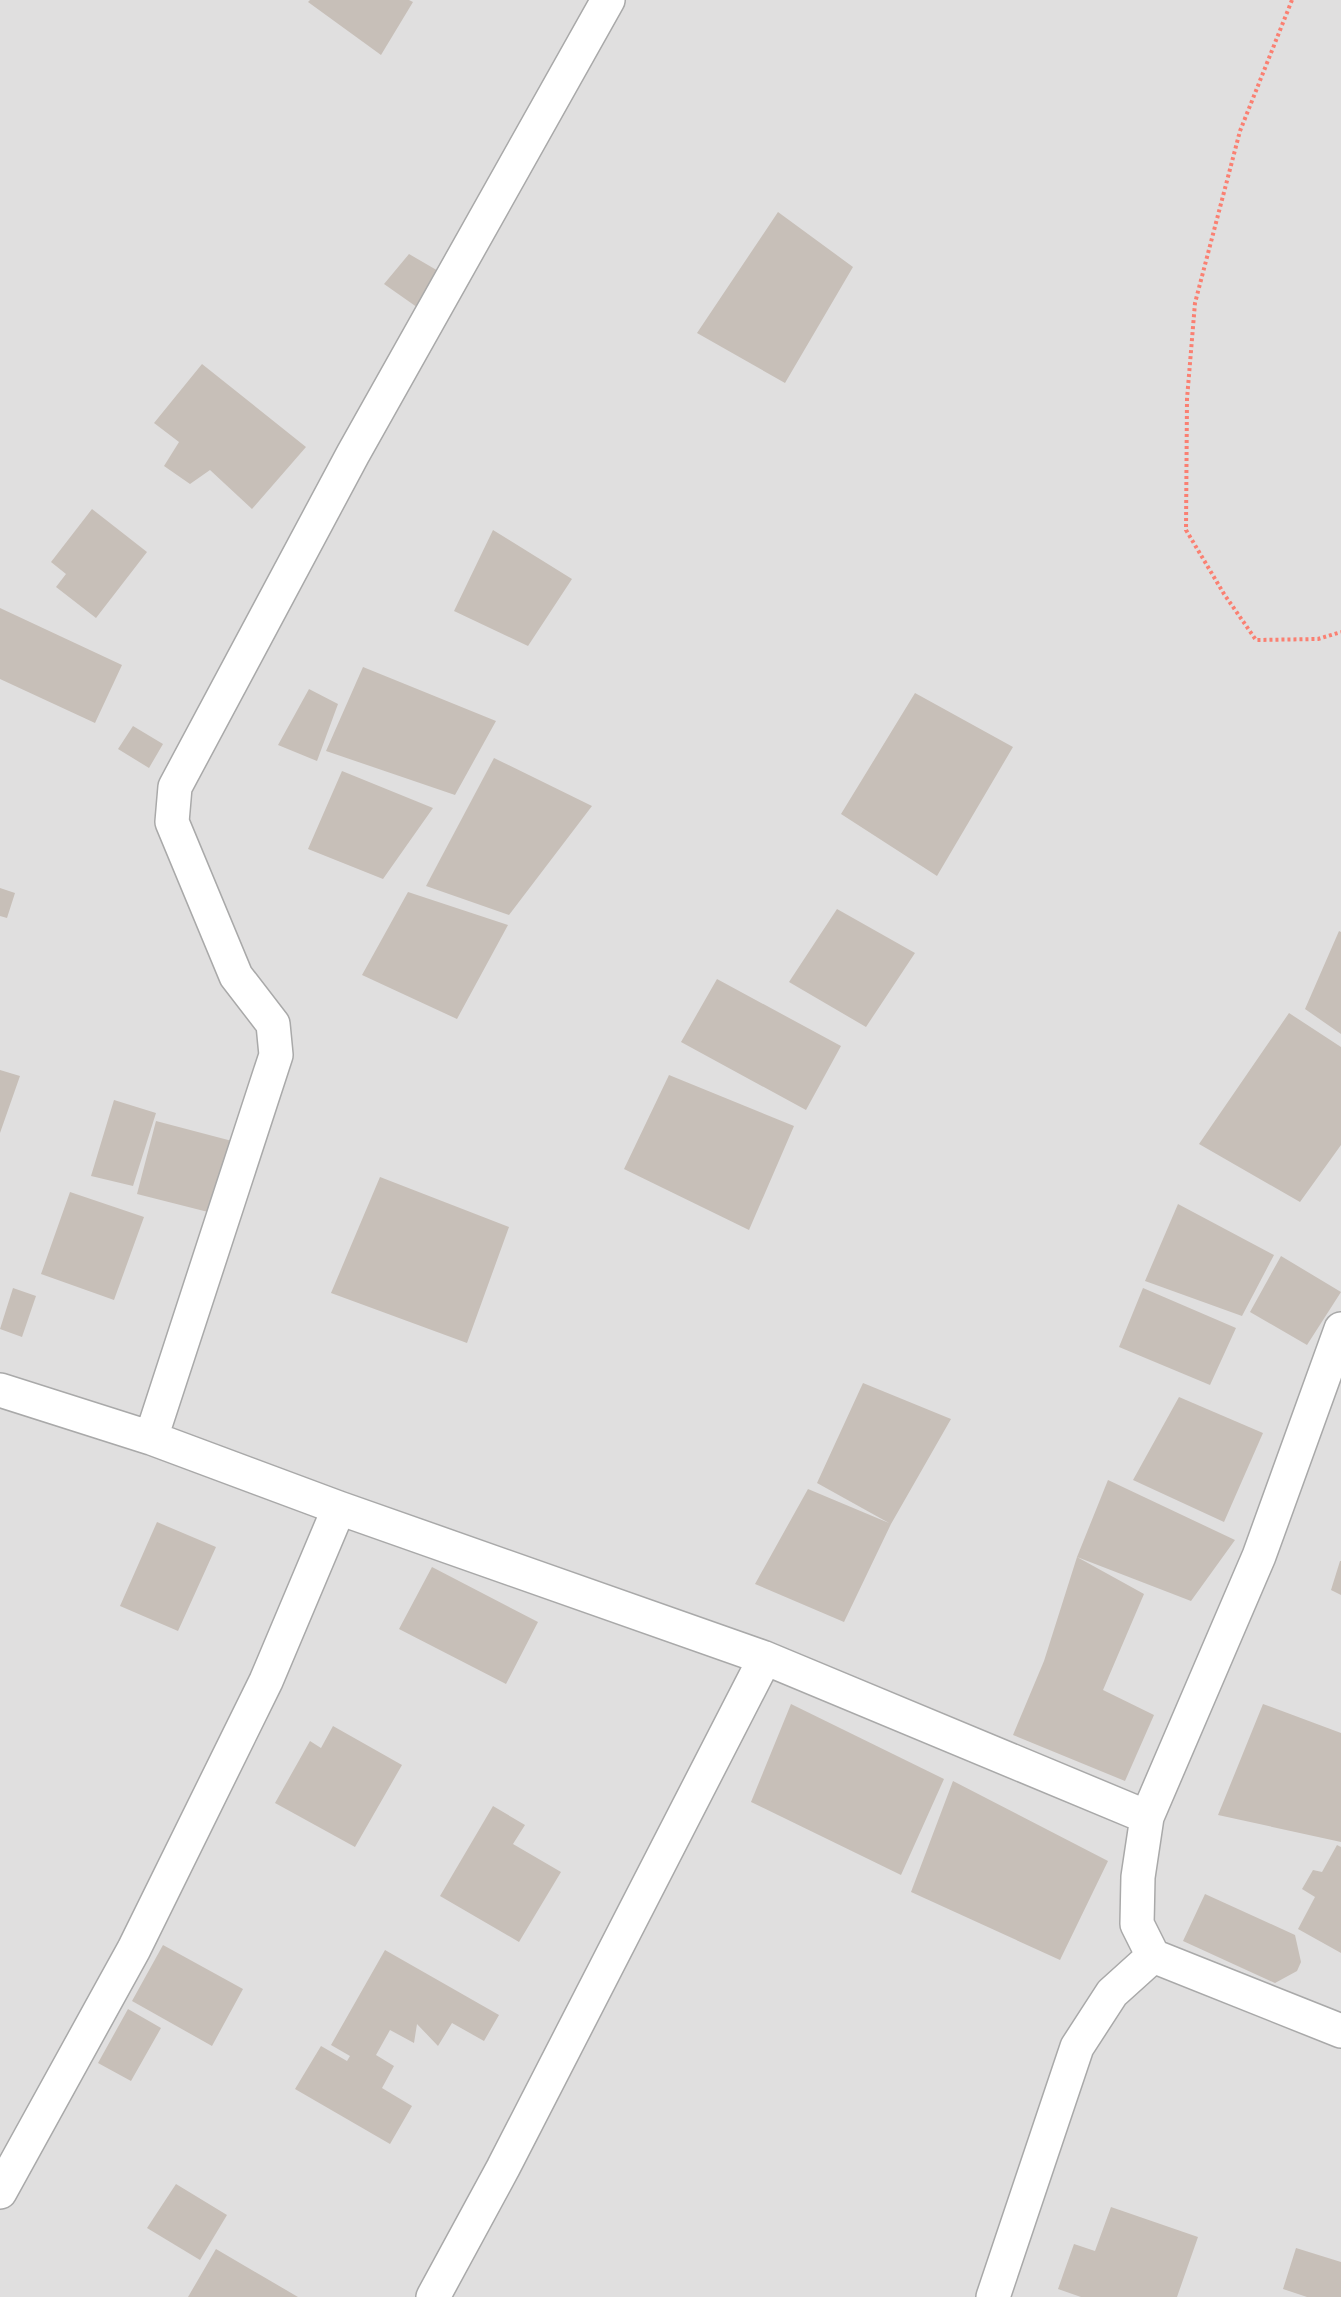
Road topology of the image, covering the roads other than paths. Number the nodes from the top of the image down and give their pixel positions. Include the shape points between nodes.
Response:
1 (608, 0) edge
2 (1341, 1329) edge
3 (0, 1390) edge
4 (151, 1438) junction
5 (339, 1508) junction
6 (765, 1658) junction
7 (1147, 1818) junction
8 (1153, 1956) junction
9 (1341, 2031) edge
10 (0, 2192) edge
11 (433, 2297) edge
12 (993, 2297) edge

1 - 4 street via 353,454 175,787 172,822 236,976 273,1024 276,1055
2 - 7 street via 1259,1556
3 - 4 street
4 - 5 street
5 - 6 street
5 - 10 street via 266,1681 134,1949
6 - 7 street
6 - 11 street
7 - 8 street via 1138,1877 1137,1924
8 - 9 street
8 - 12 street via 1112,1993 1077,2047

